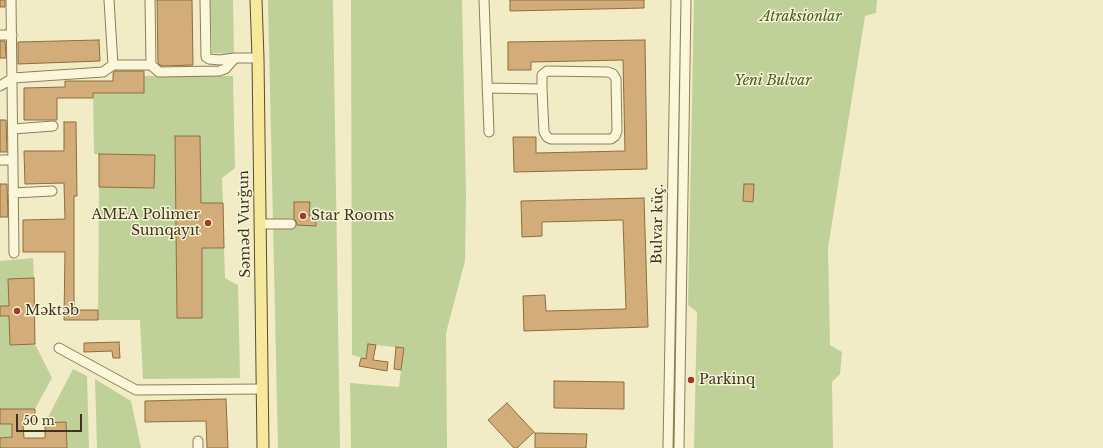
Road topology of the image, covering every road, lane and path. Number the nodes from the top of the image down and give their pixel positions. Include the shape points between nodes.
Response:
1 (11, 0) edge
2 (109, 0) edge
3 (150, 0) edge
4 (205, 0) edge
5 (256, 0) edge
6 (484, 0) edge
7 (676, 0) edge
8 (686, 0) edge
9 (12, 34) junction
10 (0, 35) edge
11 (235, 58) junction
12 (258, 58) junction
13 (113, 65) junction
14 (151, 65) junction
15 (12, 78) junction
16 (0, 86) edge
17 (487, 88) junction
18 (542, 89) junction
19 (53, 126) dead end
20 (13, 129) junction
21 (488, 132) dead end
22 (0, 160) edge
23 (13, 160) junction
24 (52, 191) dead end
25 (14, 193) junction
26 (260, 224) junction
27 (291, 224) dead end
28 (14, 253) dead end
29 (670, 293) junction
30 (682, 293) junction
31 (59, 348) dead end
32 (262, 389) junction
33 (263, 448) edge
34 (668, 448) edge
35 (679, 448) edge

1 - 9 street
2 - 13 street
3 - 14 street
4 - 11 street via 206,57 220,60
5 - 12 main road, Səməd Vurğun
6 - 17 street
7 - 29 street, Bulvar küç.
8 - 30 street, Bulvar küç.
9 - 10 street
9 - 15 street
11 - 12 street
11 - 14 street via 219,71 159,72
12 - 26 main road, Səməd Vurğun
13 - 14 street
13 - 15 street via 103,72
15 - 16 street
15 - 20 street
17 - 18 street
17 - 21 street
18 - 18 street via 542,75 546,71 613,74 616,79 615,136 611,139 547,137 544,132
19 - 20 street
20 - 23 street
22 - 23 street
23 - 25 street
24 - 25 street
25 - 28 street
26 - 27 street
26 - 32 main road, Səməd Vurğun
29 - 30 street
29 - 34 street, Bulvar küç.
30 - 35 street, Bulvar küç.
31 - 32 street via 136,390
32 - 33 main road, Səməd Vurğun

